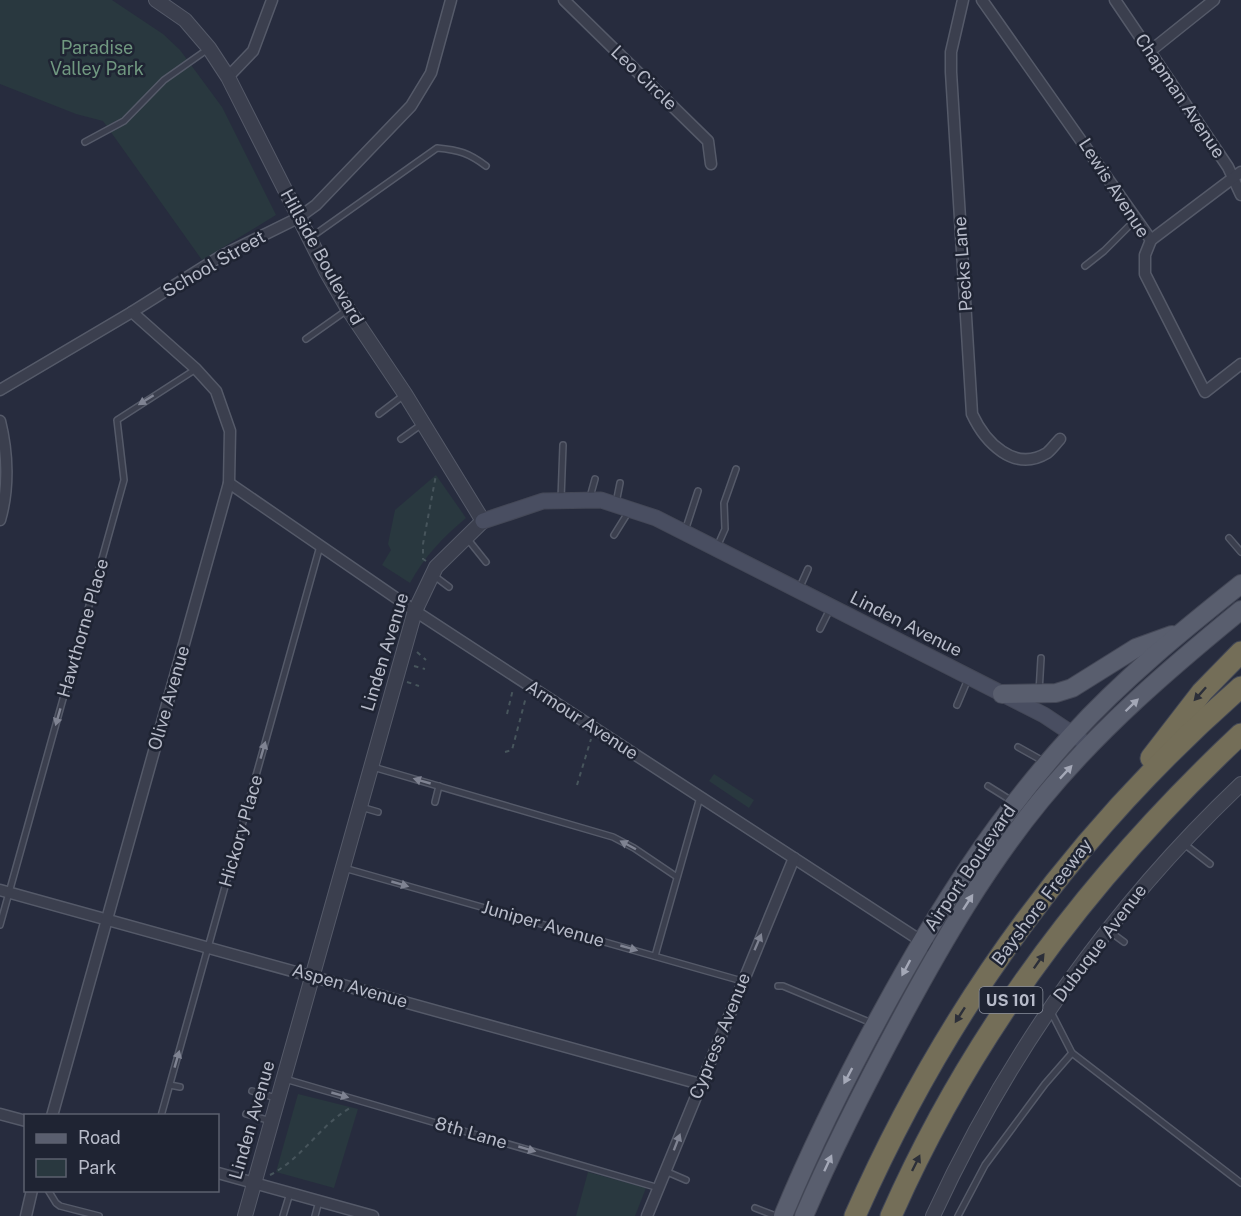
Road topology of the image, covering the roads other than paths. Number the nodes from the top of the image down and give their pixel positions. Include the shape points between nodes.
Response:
1 (156, 0) edge
2 (272, 0) edge
3 (451, 0) edge
4 (564, 0) edge
5 (963, 0) edge
6 (982, 0) edge
7 (1115, 0) edge
8 (1214, 0) edge
9 (209, 48) junction
10 (1149, 52) junction
11 (228, 77) junction
12 (85, 142) dead end
13 (711, 164) dead end
14 (486, 166) dead end
15 (1237, 175) edge
16 (1241, 195) edge
17 (298, 218) junction
18 (1137, 218) junction
19 (309, 239) junction
20 (1151, 240) junction
21 (1085, 266) dead end
22 (348, 309) junction
23 (132, 312) junction
24 (306, 339) dead end
25 (1241, 364) edge
26 (196, 369) junction
27 (0, 390) edge
28 (405, 394) junction
29 (379, 414) dead end
30 (0, 422) edge
31 (423, 423) junction
32 (401, 439) dead end
33 (1060, 439) dead end
34 (563, 445) dead end
35 (736, 469) dead end
36 (595, 479) dead end
37 (229, 483) junction
38 (620, 483) dead end
39 (698, 491) dead end
40 (590, 500) junction
41 (561, 501) junction
42 (623, 507) junction
43 (0, 520) edge
44 (483, 521) junction
45 (684, 532) junction
46 (614, 535) dead end
47 (466, 537) junction
48 (1229, 538) dead end
49 (320, 546) junction
50 (716, 549) junction
51 (1241, 552) edge
52 (486, 561) dead end
53 (808, 569) dead end
54 (434, 570) junction
55 (1241, 584) edge
56 (449, 587) dead end
57 (799, 591) junction
58 (831, 608) junction
59 (1241, 610) edge
60 (415, 611) junction
61 (820, 629) dead end
62 (1185, 630) junction
63 (1241, 652) edge
64 (1041, 658) dead end
65 (968, 677) junction
66 (1241, 687) edge
67 (1039, 693) junction
68 (1002, 694) junction
69 (957, 705) dead end
70 (1073, 734) junction
71 (1241, 734) edge
72 (1090, 746) junction
73 (1018, 747) dead end
74 (1241, 750) edge
75 (1047, 764) junction
76 (372, 766) junction
77 (1241, 784) edge
78 (439, 786) junction
79 (988, 786) dead end
80 (700, 796) junction
81 (435, 802) dead end
82 (1014, 802) junction
83 (361, 807) junction
84 (1167, 807) junction
85 (378, 812) dead end
86 (1095, 833) junction
87 (1182, 843) junction
88 (794, 858) junction
89 (1210, 864) dead end
90 (344, 868) junction
91 (677, 877) junction
92 (5, 891) edge
93 (107, 920) junction
94 (0, 925) edge
95 (1108, 930) junction
96 (921, 940) junction
97 (1124, 942) dead end
98 (208, 946) junction
99 (938, 952) junction
100 (655, 956) junction
101 (312, 975) junction
102 (742, 981) junction
103 (778, 986) dead end
104 (1050, 1010) junction
105 (875, 1025) junction
106 (1072, 1053) junction
107 (284, 1079) junction
108 (700, 1084) junction
109 (170, 1085) junction
110 (180, 1087) dead end
111 (252, 1092) dead end
112 (278, 1099) junction
113 (0, 1113) edge
114 (53, 1114) edge
115 (162, 1114) edge
116 (246, 1114) dead end
117 (24, 1120) edge
118 (272, 1121) junction
119 (665, 1171) junction
120 (219, 1173) edge
121 (686, 1180) dead end
122 (255, 1183) junction
123 (1241, 1183) edge
124 (659, 1188) junction
125 (32, 1192) edge
126 (49, 1192) edge
127 (290, 1193) junction
128 (319, 1201) junction
129 (755, 1208) dead end
130 (26, 1216) edge
131 (99, 1216) edge
132 (245, 1216) edge
133 (283, 1216) edge
134 (315, 1216) edge
135 (373, 1216) edge
136 (647, 1216) edge
137 (776, 1216) edge
138 (783, 1216) edge
139 (804, 1216) edge
140 (855, 1216) edge
141 (891, 1216) edge
142 (933, 1216) edge
143 (958, 1216) edge

1 - 9 street, Hillside Boulevard via 185,20
2 - 11 street via 253,51
3 - 17 street, School Street via 431,73 411,106 316,205
4 - 13 street, Leo Circle via 708,141
5 - 33 street, Pecks Lane via 951,52 951,72 972,414 991,444 1016,458 1034,458 1048,452
6 - 18 street, Lewis Avenue
7 - 10 street, Chapman Avenue
8 - 10 street
9 - 11 street, Hillside Boulevard
9 - 12 lane via 164,80 124,121
10 - 15 street, Chapman Avenue
11 - 17 street, Hillside Boulevard
14 - 19 lane via 470,154 437,148
15 - 16 street, Chapman Avenue
15 - 20 street
17 - 19 street, Hillside Boulevard
17 - 23 street, School Street via 221,256
18 - 20 street, Lewis Avenue
18 - 21 lane
19 - 22 street, Hillside Boulevard
20 - 25 street, Lewis Avenue via 1145,255 1145,274 1205,392
22 - 24 lane
22 - 28 street, Hillside Boulevard
23 - 26 street, Olive Avenue
23 - 27 street, School Street
26 - 37 street, Olive Avenue via 216,391 230,431
26 -> 92 lane, Hawthorne Place via 117,420 124,480
28 - 29 lane
28 - 31 street, Hillside Boulevard
30 - 43 street via 5,443 5,502
31 - 32 lane
31 - 44 street, Hillside Boulevard
34 - 41 lane
35 - 50 lane via 723,507 725,529
36 - 40 lane
37 - 49 street, Armour Avenue
37 - 93 street, Olive Avenue
38 - 42 lane
39 - 45 lane
40 - 41 main road, Linden Avenue
40 - 42 main road, Linden Avenue
41 - 44 main road, Linden Avenue via 543,501
42 - 45 main road, Linden Avenue
42 - 46 lane
44 - 47 street, Linden Avenue
45 - 50 main road, Linden Avenue
47 - 52 lane
47 - 54 street, Linden Avenue
48 - 51 lane
49 - 60 street, Armour Avenue
98 -> 49 lane, Hickory Place
50 - 57 main road, Linden Avenue
53 - 57 lane
54 - 56 lane
54 - 60 street, Linden Avenue
55 - 62 main road, Airport Boulevard
57 - 58 main road, Linden Avenue
58 - 61 lane
58 - 65 main road, Linden Avenue
72 -> 59 main road, Airport Boulevard via 1176,663
60 - 76 street, Linden Avenue
60 - 80 street, Armour Avenue
62 - 67 main road via 1136,648 1072,688
62 - 70 main road, Airport Boulevard via 1132,675
63 -> 86 highway via 1186,710
64 - 67 lane
65 - 68 main road, Linden Avenue
65 - 69 lane
66 - 86 highway, Bayshore Freeway / US 101 via 1148,775
67 - 68 main road
68 - 70 main road, Linden Avenue
70 - 72 main road, Linden Avenue
70 - 75 main road, Airport Boulevard
71 - 84 highway, Bayshore Freeway / US 101
99 -> 72 main road, Airport Boulevard via 1005,847
73 - 75 lane
74 - 84 highway
75 - 82 main road, Airport Boulevard
78 -> 76 lane
76 - 83 street, Linden Avenue
77 - 87 street, Dubuque Avenue
78 - 81 lane
91 -> 78 lane via 613,837
79 - 82 lane
80 - 88 street, Armour Avenue
80 - 91 lane
82 - 96 main road, Airport Boulevard
83 - 85 lane
83 - 90 street, Linden Avenue
141 -> 84 highway, Bayshore Freeway / US 101 via 939,1120 1008,1005 1083,902
86 -> 140 highway, Bayshore Freeway / US 101 via 1018,930 948,1033
87 - 89 lane
87 - 95 street, Dubuque Avenue
88 - 96 street, Armour Avenue
102 -> 88 street, Cypress Avenue
90 -> 100 lane, Juniper Avenue
90 - 101 street, Linden Avenue
91 - 100 lane
92 - 93 street, Aspen Avenue
92 - 94 lane, Hawthorne Place
93 - 98 street, Aspen Avenue
93 - 114 street, Olive Avenue
95 - 97 lane
95 - 104 street, Dubuque Avenue
96 - 99 street, Armour Avenue
96 -> 105 main road, Airport Boulevard
98 - 101 street, Aspen Avenue
109 -> 98 lane, Hickory Place via 202,981
139 -> 99 main road, Airport Boulevard via 862,1093
100 - 102 lane, Juniper Avenue
101 - 107 street, Linden Avenue via 297,1008
101 - 108 street, Aspen Avenue
102 - 108 street, Cypress Avenue
103 - 105 lane
104 - 106 lane
104 - 142 street, Dubuque Avenue via 975,1130
105 -> 138 main road, Airport Boulevard via 825,1121
106 - 123 lane
106 - 143 lane via 985,1165
107 - 112 street, Linden Avenue
107 -> 124 lane, 8th Lane
119 -> 108 street, Cypress Avenue
109 - 110 lane
109 - 115 lane, Hickory Place
111 - 112 lane
112 - 118 street, Linden Avenue
113 - 117 street
116 - 118 lane
118 - 122 street, Linden Avenue
119 - 121 lane
119 - 124 street, Cypress Avenue
120 - 122 street
122 - 127 street
122 - 132 street, Linden Avenue
124 - 136 street, Cypress Avenue
125 - 130 street
126 - 131 lane via 60,1206
127 - 128 street
127 - 133 lane
128 - 134 lane
128 - 135 street
129 - 137 lane

